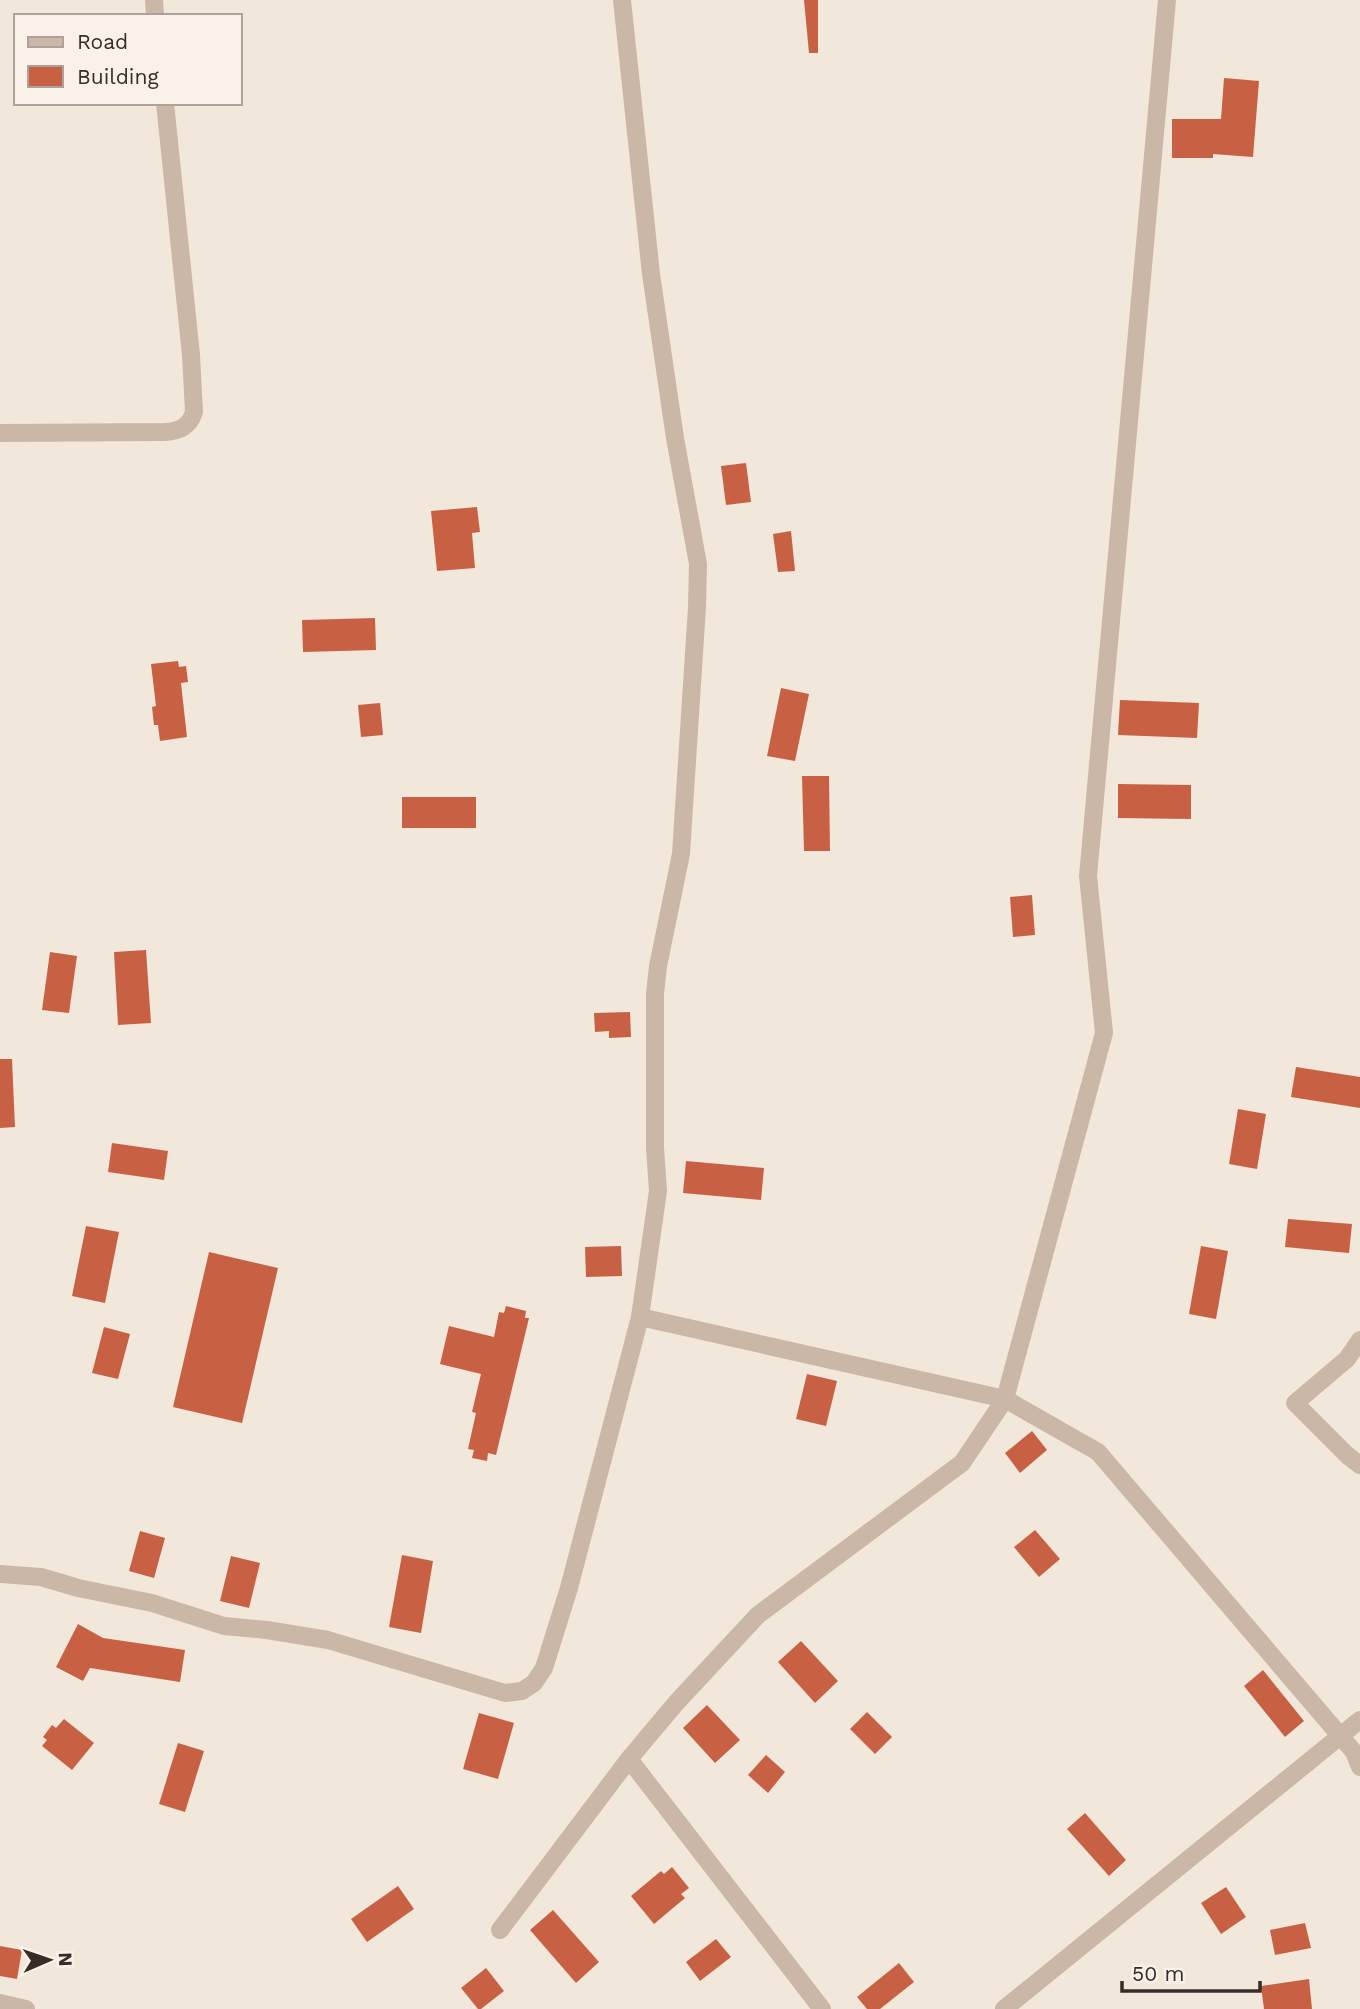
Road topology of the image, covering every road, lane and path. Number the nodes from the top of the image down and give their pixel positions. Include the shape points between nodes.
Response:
1 (622, 0) edge
2 (1167, 0) edge
3 (165, 105) edge
4 (0, 433) edge
5 (640, 1317) junction
6 (1360, 1340) edge
7 (1006, 1399) junction
8 (1360, 1465) edge
9 (0, 1574) edge
10 (1360, 1720) edge
11 (1339, 1735) junction
12 (629, 1759) junction
13 (1360, 1767) edge
14 (500, 1930) dead end
15 (0, 2003) edge
16 (26, 2009) edge
17 (822, 2009) edge
18 (1004, 2009) edge

1 - 5 street via 651,274 698,564 681,854 654,993 658,1191
2 - 7 street via 1088,876 1104,1033
3 - 4 street via 191,355 192,418 179,431
5 - 7 street
5 - 9 street via 551,1647 544,1668 522,1691 505,1693 328,1640 224,1626 152,1603 41,1577
6 - 8 street via 1347,1359 1295,1403
7 - 11 street via 1098,1452
7 - 12 street via 962,1463 758,1615
10 - 11 street
11 - 13 street
11 - 18 street
12 - 14 street
12 - 17 street
15 - 16 street

